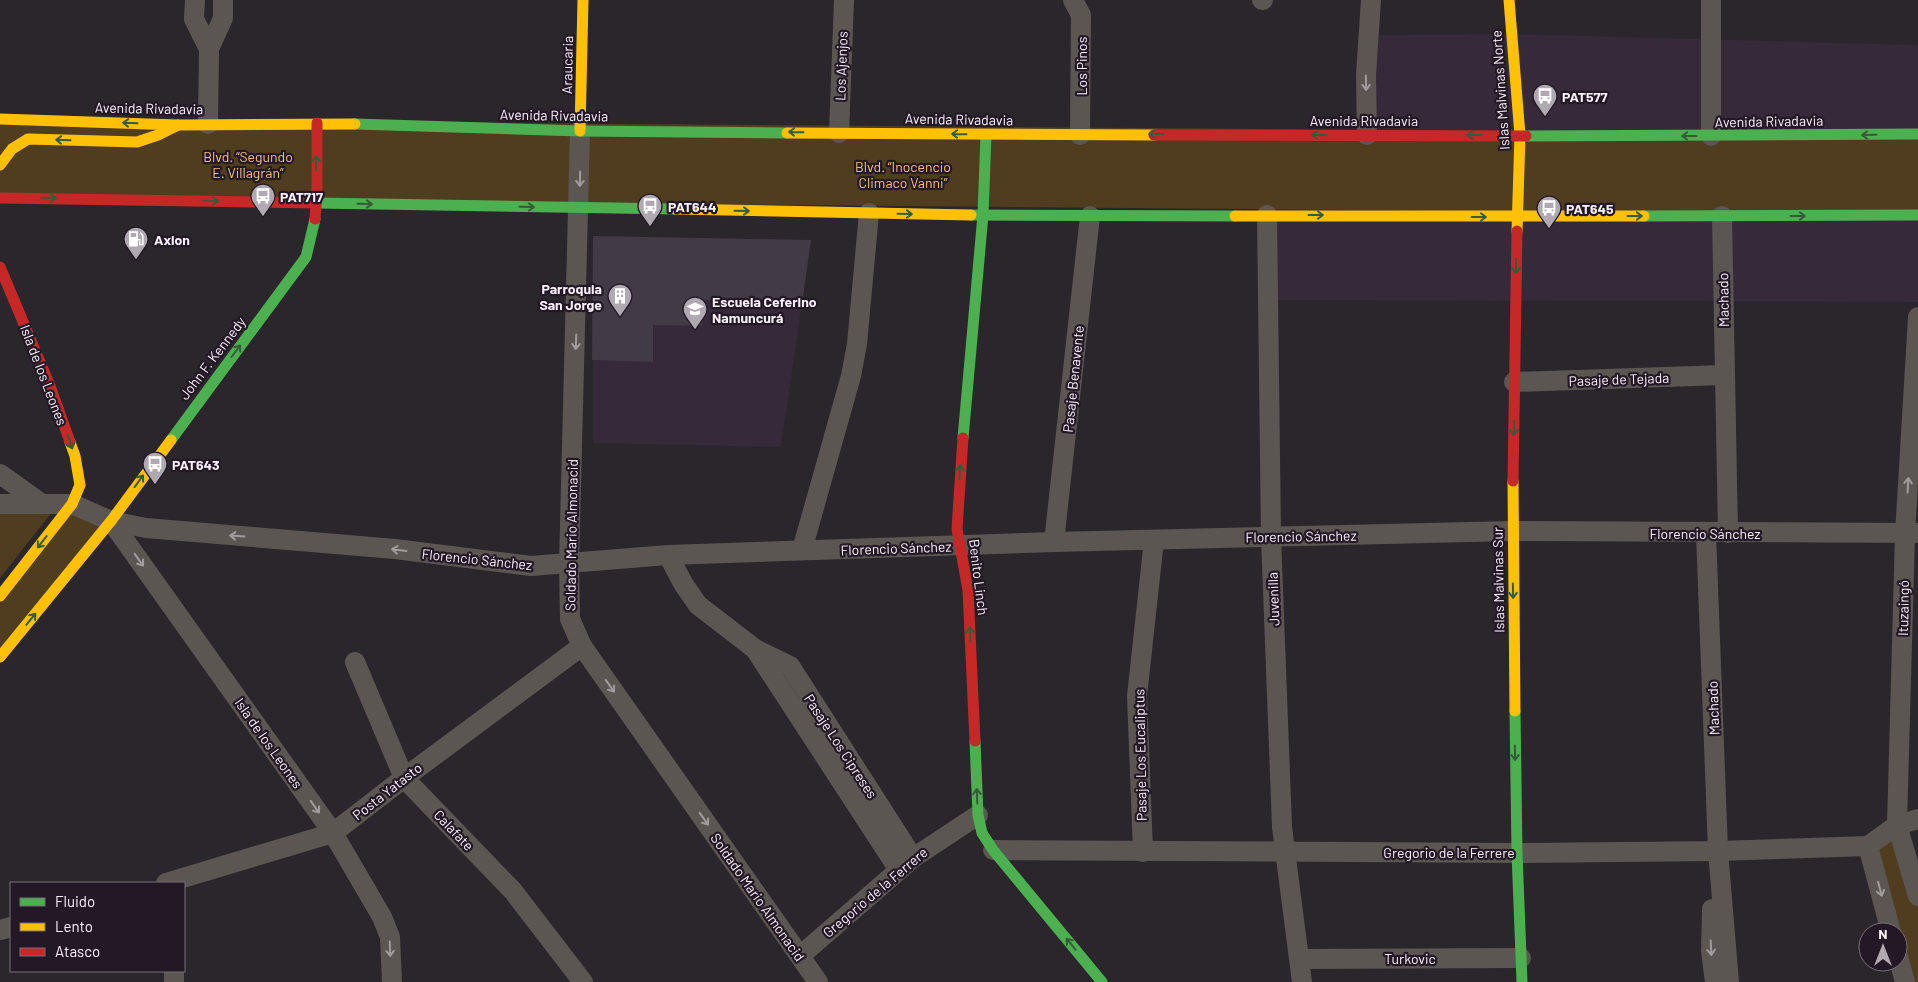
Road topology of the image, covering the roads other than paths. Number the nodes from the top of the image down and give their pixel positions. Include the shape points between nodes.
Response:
1 (194, 0) edge
2 (223, 0) edge
3 (583, 0) edge
4 (844, 0) edge
5 (1073, 0) edge
6 (1371, 0) edge
7 (1509, 0) edge
8 (1711, 0) edge
9 (209, 48) junction
10 (0, 120) edge
11 (317, 123) junction
12 (208, 124) junction
13 (178, 125) junction
14 (580, 131) junction
15 (839, 132) junction
16 (1918, 134) edge
17 (986, 135) junction
18 (1080, 135) junction
19 (1367, 135) junction
20 (1520, 136) junction
21 (1710, 136) junction
22 (0, 165) edge
23 (1518, 178) joint
24 (0, 198) edge
25 (316, 203) junction
26 (579, 208) junction
27 (869, 213) junction
28 (983, 215) junction
29 (1267, 215) junction
30 (1918, 215) edge
31 (1090, 216) junction
32 (1722, 216) junction
33 (1517, 217) junction
34 (0, 267) edge
35 (1918, 317) edge
36 (1724, 375) junction
37 (1514, 382) junction
38 (0, 474) edge
39 (0, 504) edge
40 (42, 504) junction
41 (72, 504) junction
42 (110, 521) junction
43 (1512, 531) junction
44 (1706, 533) junction
45 (1728, 533) junction
46 (1911, 533) edge
47 (1270, 537) junction
48 (1154, 540) junction
49 (1054, 542) junction
50 (961, 546) junction
51 (802, 550) junction
52 (668, 555) junction
53 (569, 564) junction
54 (0, 596) edge
55 (582, 646) junction
56 (0, 657) edge
57 (355, 662) dead end
58 (404, 778) junction
59 (978, 815) junction
60 (1918, 819) edge
61 (1897, 825) junction
62 (334, 833) junction
63 (1868, 846) junction
64 (993, 850) junction
65 (1718, 851) junction
66 (1143, 852) junction
67 (1287, 852) junction
68 (1517, 853) junction
69 (906, 864) junction
70 (173, 882) edge
71 (1720, 883) junction
72 (1918, 896) edge
73 (1888, 922) edge
74 (800, 956) junction
75 (1521, 958) junction
76 (1300, 959) junction
77 (392, 982) edge
78 (583, 982) edge
79 (818, 982) edge
80 (1102, 982) edge
81 (1302, 982) edge
82 (1522, 982) edge
83 (1714, 982) edge
84 (1729, 982) edge

1 - 9 street via 194,18
2 - 9 street via 222,18
3 - 14 main road, Araucaria
4 - 15 street, Los Ajenjos
5 - 18 street, Los Pinos via 1081,15
6 -> 19 street via 1366,75
7 - 20 main road, Islas Malvinas Norte
8 - 21 street
9 - 12 street
13 -> 10 main road, Avenida Rivadavia
11 - 12 main road, Avenida Rivadavia
11 - 14 main road, Avenida Rivadavia
25 -> 11 main road, John F. Kennedy
12 - 13 main road, Avenida Rivadavia
13 -> 22 main road via 137,142 28,139 12,149
15 -> 14 main road, Avenida Rivadavia
14 -> 26 street, Soldado Mario Almonacid
17 -> 15 main road, Avenida Rivadavia
16 -> 21 main road, Avenida Rivadavia
17 - 18 main road, Avenida Rivadavia
17 - 28 main road, Benito Linch
19 -> 18 main road, Avenida Rivadavia
20 -> 19 main road, Avenida Rivadavia
21 -> 20 main road, Avenida Rivadavia
20 - 23 main road, Islas Malvinas Norte
23 - 33 main road, Islas Malvinas Sur
24 -> 25 main road
25 -> 26 main road
42 -> 25 main road, John F. Kennedy via 306,257 313,238
26 -> 27 main road
26 -> 53 street, Soldado Mario Almonacid
27 -> 28 main road
27 - 51 street via 851,376
28 - 31 main road
50 -> 28 main road, Benito Linch via 957,511
29 - 31 main road
29 -> 33 main road
29 - 47 street, Juvenilla
32 -> 30 main road
31 - 49 street, Pasaje Benavente
33 -> 32 main road
32 - 36 street, Machado
33 -> 37 main road, Islas Malvinas Sur
34 -> 41 main road, Isla de los Leones via 50,386 75,456 80,485
46 -> 35 street, Ituzaingó
36 - 37 street, Pasaje de Tejada
36 - 45 street, Machado
37 -> 43 main road, Islas Malvinas Sur
38 - 40 street
39 - 40 street, Florencio Sánchez
40 - 41 street, Florencio Sánchez
41 - 42 street, Florencio Sánchez
41 -> 54 main road
53 -> 42 street, Florencio Sánchez via 531,566 395,549 146,528
56 -> 42 main road, John F. Kennedy
42 -> 62 street, Isla de los Leones
43 - 44 street, Florencio Sánchez
43 - 47 street, Florencio Sánchez
43 -> 68 main road, Islas Malvinas Sur
44 - 45 street, Florencio Sánchez
44 - 65 street, Machado
45 - 46 street, Florencio Sánchez
46 - 61 street, Ituzaingó
47 - 48 street, Florencio Sánchez
47 - 67 street, Juvenilla via 1282,827
48 - 49 street, Florencio Sánchez
48 - 66 street, Pasaje Los Eucaliptus via 1137,696
49 - 50 street, Florencio Sánchez
50 - 51 street, Florencio Sánchez
59 -> 50 main road, Benito Linch via 968,590
51 - 52 street, Florencio Sánchez
52 - 53 street, Florencio Sánchez
52 - 69 street, Pasaje Los Cipreses via 698,605 755,649
53 - 55 street, Soldado Mario Almonacid via 570,619
55 - 58 street, Posta Yatasto
55 -> 74 street, Soldado Mario Almonacid
57 - 58 street, Calafate
58 - 62 street, Posta Yatasto
58 - 78 street, Calafate via 514,892
59 - 64 main road, Benito Linch via 982,833
59 - 69 street, Gregorio de la Ferrere
60 - 61 street
61 - 63 street
61 - 72 street, Ituzaingó
62 - 70 street, Posta Yatasto
62 -> 77 street, Isla de los Leones via 382,917 390,938
63 - 65 street, Gregorio de la Ferrere
63 -> 73 street
64 - 66 street, Gregorio de la Ferrere
80 -> 64 main road, Benito Linch
65 - 68 street, Gregorio de la Ferrere
65 - 71 street, Machado
66 - 67 street, Gregorio de la Ferrere
67 - 68 street, Gregorio de la Ferrere
67 - 76 street, Juvenilla
68 - 75 main road, Islas Malvinas Sur
69 - 74 street, Gregorio de la Ferrere
71 -> 83 street, Machado via 1710,913
71 - 84 street, Machado
74 - 79 street, Soldado Mario Almonacid
75 - 76 street, Turkovic
75 - 82 main road, Islas Malvinas Sur
76 - 81 street, Juvenilla

